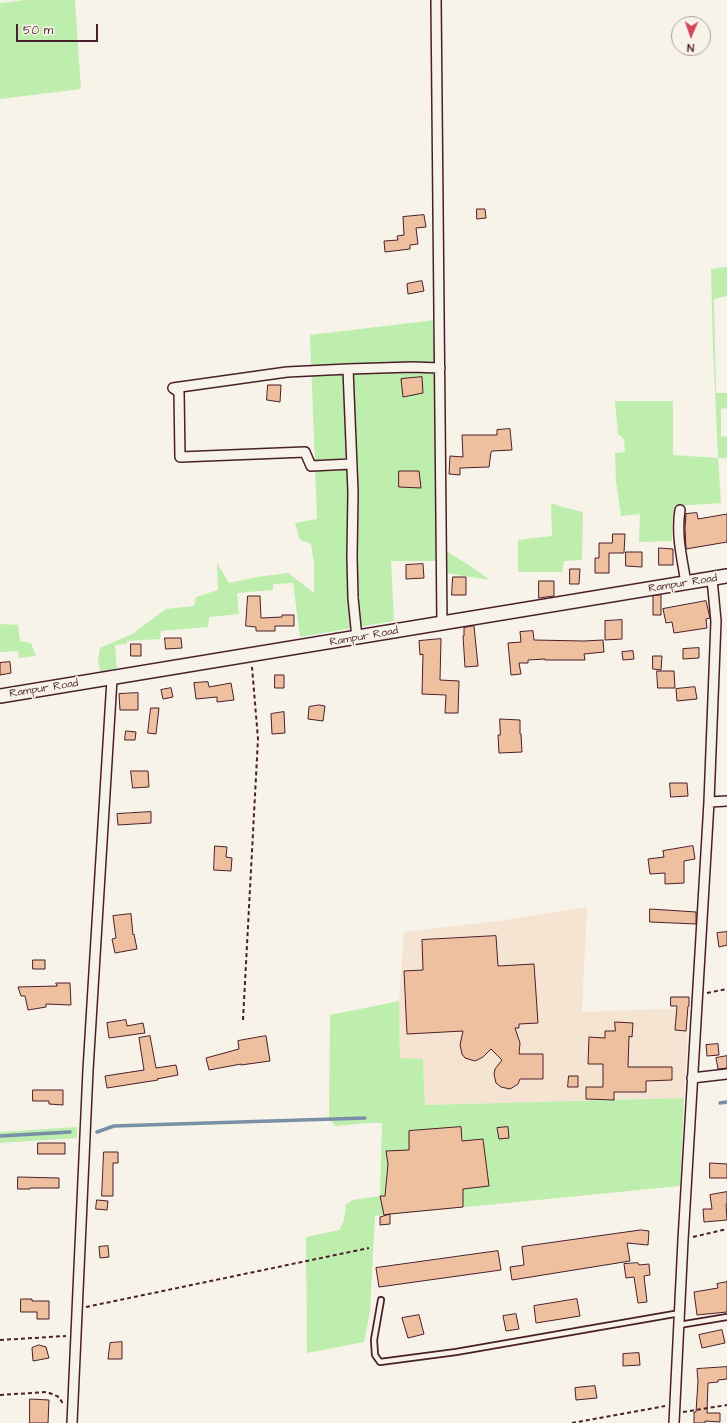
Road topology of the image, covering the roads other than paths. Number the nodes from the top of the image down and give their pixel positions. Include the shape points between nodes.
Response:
1 (436, 0) edge
2 (440, 368) junction
3 (348, 369) junction
4 (351, 464) junction
5 (680, 510) dead end
6 (727, 576) edge
7 (712, 579) junction
8 (686, 583) junction
9 (442, 624) junction
10 (357, 638) junction
11 (112, 679) junction
12 (0, 696) edge
13 (727, 801) edge
14 (709, 802) junction
15 (727, 1074) edge
16 (692, 1078) junction
17 (381, 1300) dead end
18 (680, 1314) junction
19 (727, 1317) edge
20 (679, 1325) junction
21 (72, 1421) edge
22 (674, 1423) edge

1 - 2 street
2 - 3 street
2 - 9 street
3 - 4 street
3 - 4 street via 287,372 173,388 179,392 180,457 305,452 311,466
4 - 10 street via 353,598
5 - 8 street via 678,538
6 - 7 main road, Rampur Road
7 - 8 main road, Rampur Road
7 - 14 street via 716,621
8 - 9 main road, Rampur Road
9 - 10 main road, Rampur Road
10 - 11 main road, Rampur Road
11 - 12 main road, Rampur Road
11 - 21 street via 88,1070
13 - 14 street
14 - 16 street
15 - 16 street
16 - 18 street
17 - 18 lane via 374,1340 375,1355 380,1362 456,1352
18 - 20 street
19 - 20 lane
20 - 22 street

